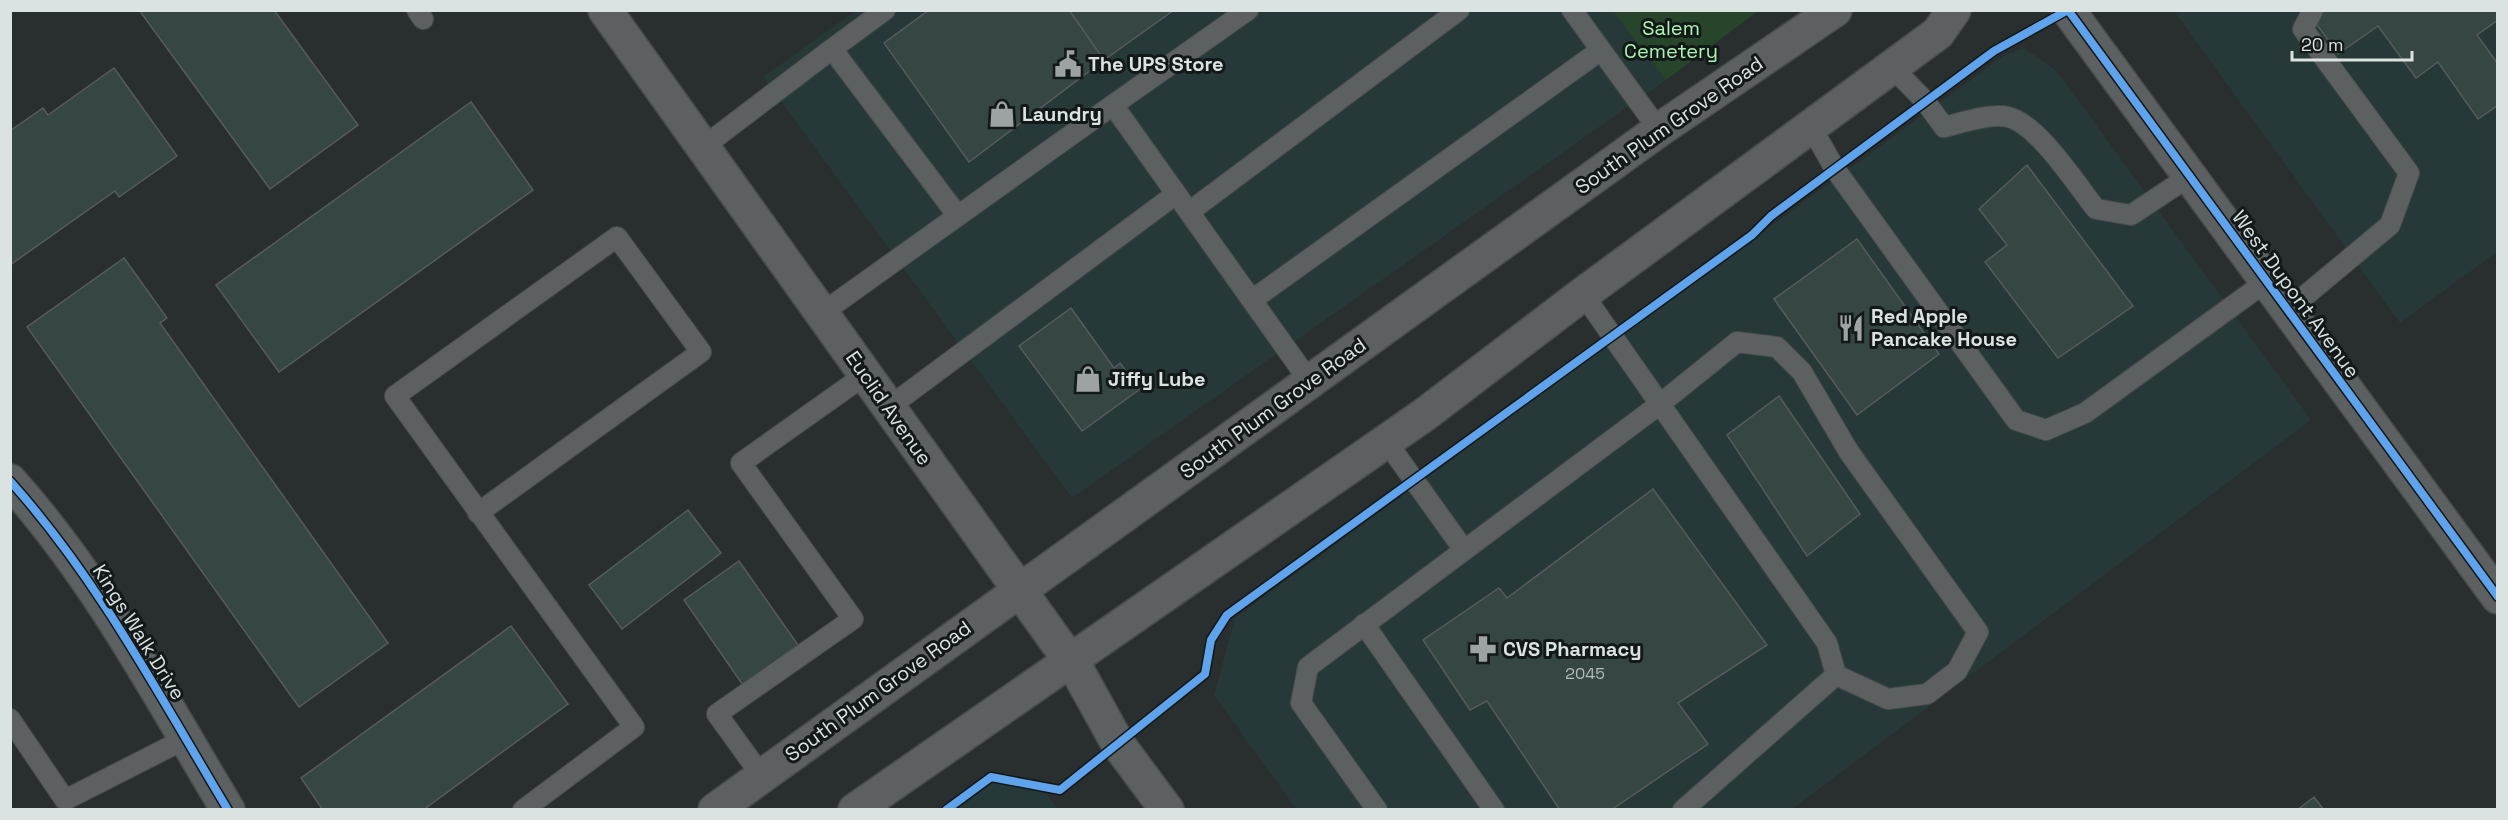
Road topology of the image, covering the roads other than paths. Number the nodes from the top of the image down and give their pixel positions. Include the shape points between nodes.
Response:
1 (605, 10) edge
2 (885, 10) edge
3 (1248, 10) edge
4 (1459, 10) edge
5 (1572, 10) edge
6 (1835, 10) edge
7 (1954, 10) edge
8 (2068, 10) edge
9 (2313, 10) edge
10 (832, 49) junction
11 (1601, 50) junction
12 (1891, 66) junction
13 (1113, 105) junction
14 (1810, 125) junction
15 (1659, 130) junction
16 (703, 147) junction
17 (2190, 176) junction
18 (1176, 194) junction
19 (1189, 212) junction
20 (958, 216) junction
21 (2267, 281) junction
22 (1583, 294) junction
23 (1252, 300) junction
24 (2288, 310) junction
25 (822, 314) junction
26 (865, 375) junction
27 (1310, 381) junction
28 (1660, 404) junction
29 (889, 407) junction
30 (1386, 441) junction
31 (10, 481) edge
32 (478, 513) junction
33 (1464, 550) junction
34 (1019, 590) junction
35 (2498, 597) edge
36 (1364, 624) junction
37 (1071, 659) junction
38 (1836, 675) junction
39 (10, 719) edge
40 (185, 739) junction
41 (761, 775) junction
42 (228, 810) edge
43 (523, 810) edge
44 (715, 810) edge
45 (855, 810) edge
46 (1167, 810) edge
47 (1377, 810) edge
48 (1494, 810) edge
49 (1683, 810) edge

1 - 16 main road, Euclid Avenue
2 - 10 lane
3 - 13 lane
4 - 19 lane
5 - 11 lane
6 - 15 main road, South Plum Grove Road
7 - 12 main road via 1938,33
8 - 17 main road, West Dupont Avenue
9 - 24 lane via 2303,29 2409,173 2390,225
10 - 16 lane
10 - 20 lane
11 - 15 lane
11 - 23 lane
12 - 14 main road
12 - 17 lane via 1944,127 1980,118 2008,117 2035,132 2096,209 2131,215
13 - 18 lane
13 - 20 lane
14 - 21 lane via 1835,169 2016,420 2046,430 2085,413
14 - 22 main road
15 - 27 main road, South Plum Grove Road
16 - 25 main road, Euclid Avenue
17 - 21 main road, West Dupont Avenue
18 - 19 lane
18 - 29 lane
19 - 23 lane
20 - 25 lane
21 - 24 main road, West Dupont Avenue
22 - 28 lane
22 - 30 main road
23 - 27 lane
24 - 35 main road, West Dupont Avenue
25 - 26 main road, Euclid Avenue
26 - 29 main road, Euclid Avenue
26 - 41 lane via 741,463 853,619 717,714
27 - 34 main road, South Plum Grove Road
28 - 33 lane
28 - 38 lane via 1827,643
28 - 38 lane via 1737,342 1777,347 1802,372 1849,452 1978,632 1957,671 1927,694 1888,699
29 - 34 main road, Euclid Avenue
30 - 33 lane
30 - 37 main road
31 - 40 main road, Kings Walk Drive via 95,589
32 - 32 lane via 395,396 617,237 701,352
32 - 43 lane via 634,728
33 - 36 lane
34 - 37 main road, Euclid Avenue
34 - 41 main road, South Plum Grove Road
36 - 47 lane via 1308,666 1301,702
36 - 48 lane
37 - 45 main road
37 - 46 main road, Euclid Avenue via 1118,744
38 - 49 lane
39 - 40 lane via 65,800
40 - 42 main road, Kings Walk Drive
41 - 44 main road, South Plum Grove Road

